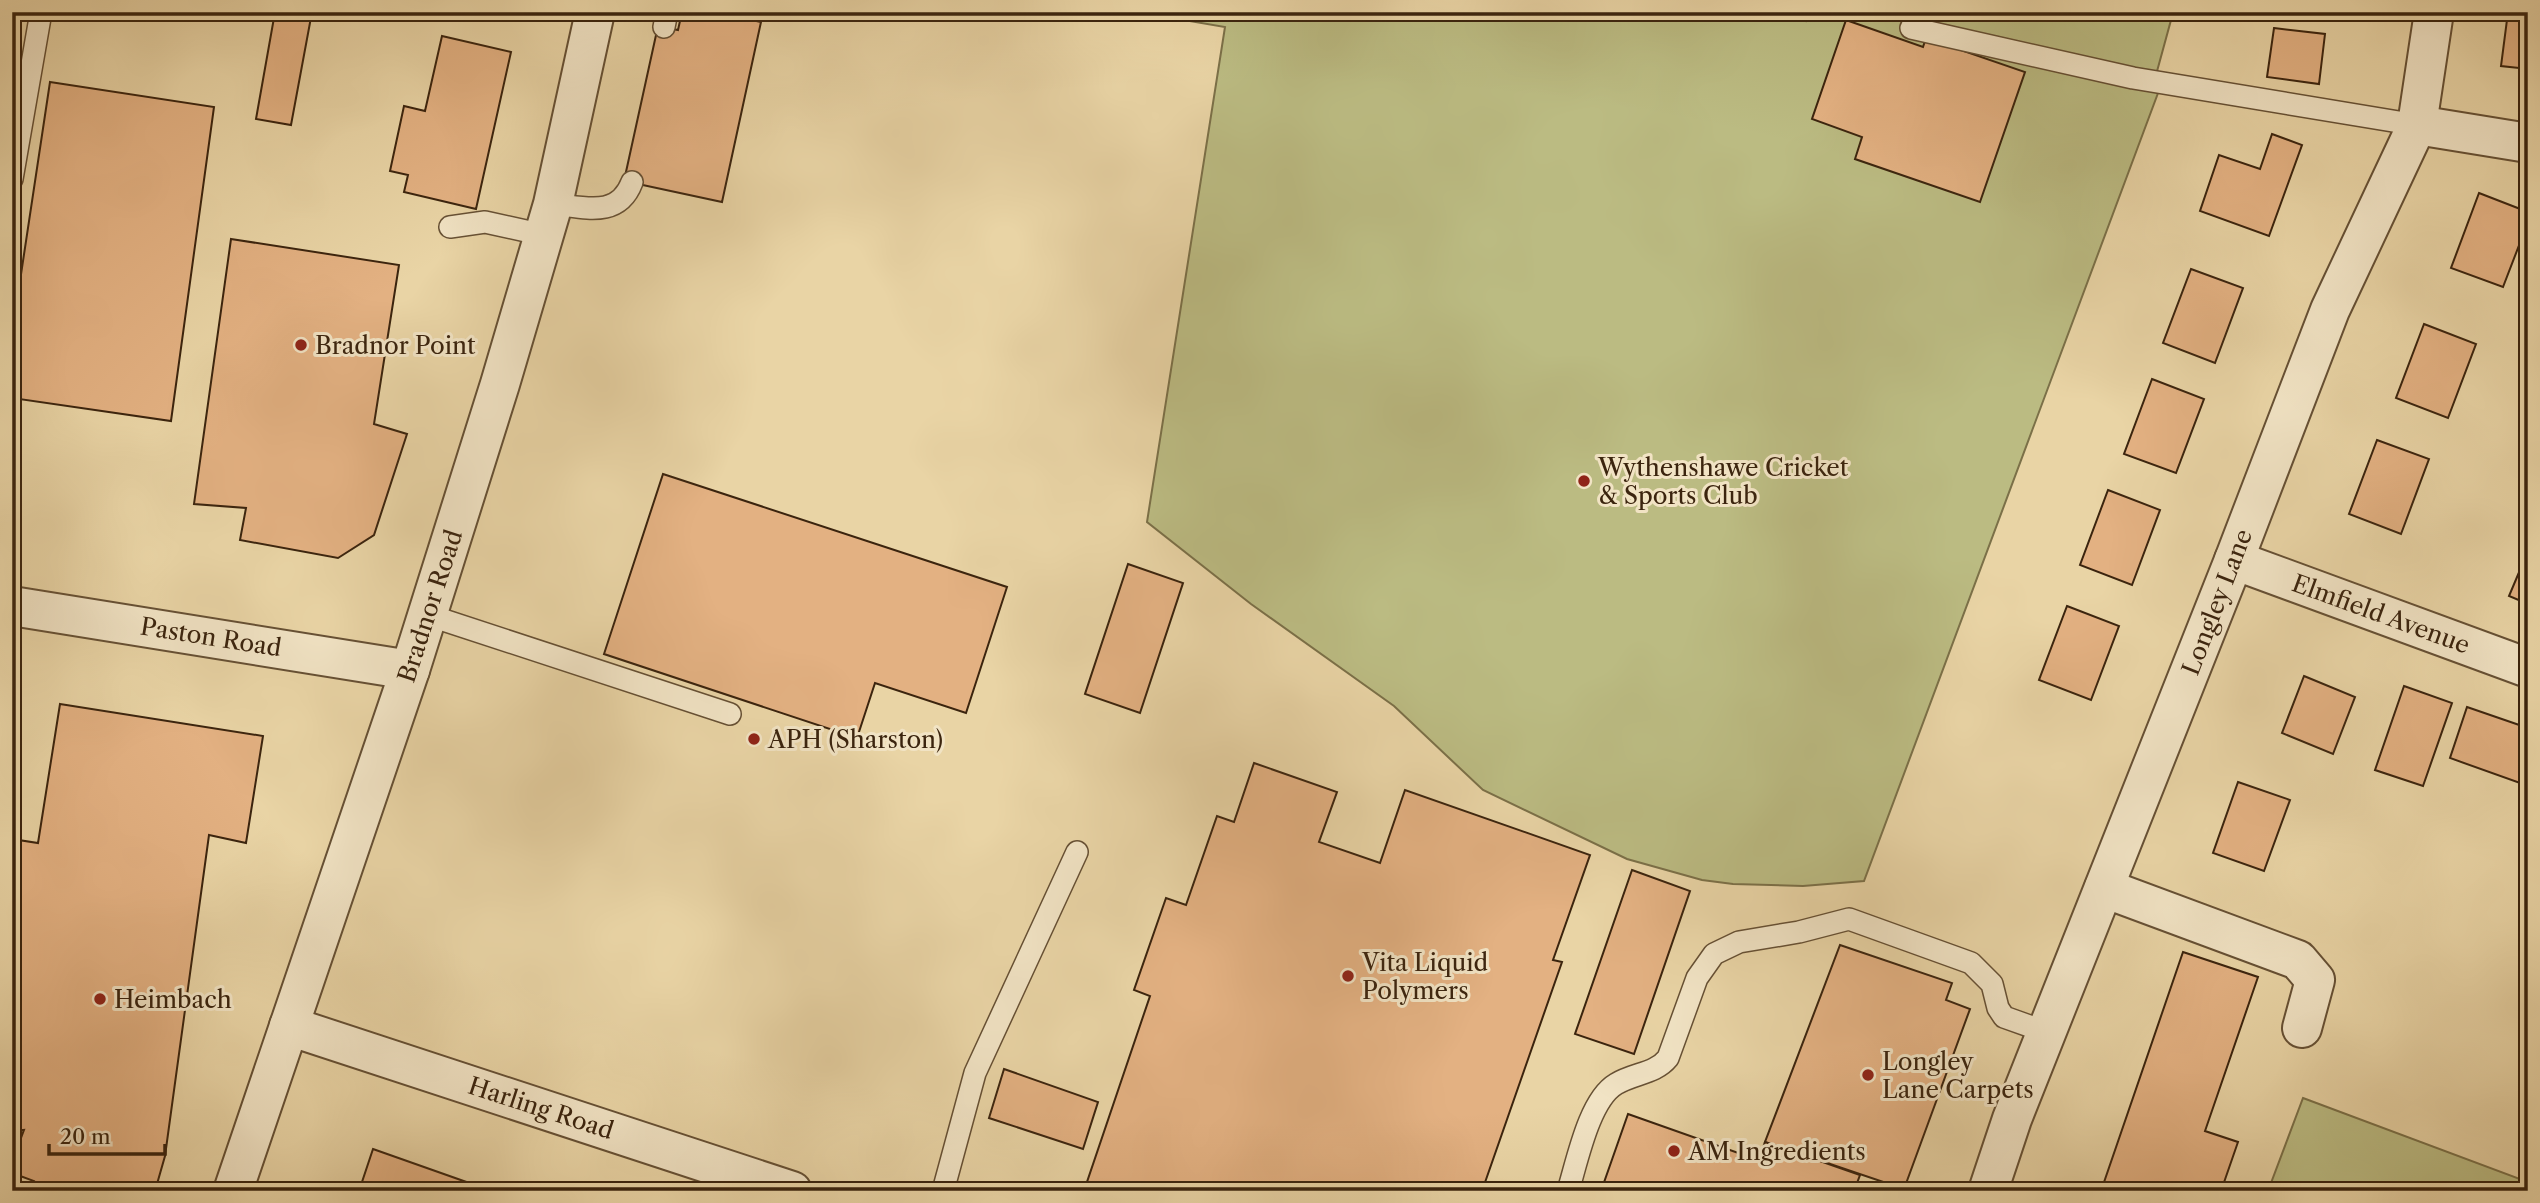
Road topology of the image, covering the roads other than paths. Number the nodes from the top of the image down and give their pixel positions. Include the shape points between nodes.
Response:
1 (41, 12) edge
2 (595, 12) edge
3 (2434, 12) edge
4 (1911, 28) dead end
5 (2417, 125) junction
6 (2528, 144) edge
7 (12, 179) edge
8 (632, 183) dead end
9 (548, 220) junction
10 (450, 227) dead end
11 (2234, 560) junction
12 (12, 606) edge
13 (428, 615) junction
14 (2528, 668) edge
15 (410, 670) junction
16 (730, 714) dead end
17 (1077, 852) dead end
18 (2104, 888) junction
19 (289, 1026) junction
20 (2302, 1028) dead end
21 (2046, 1032) junction
22 (233, 1191) edge
23 (792, 1191) edge
24 (943, 1191) edge
25 (1568, 1191) edge
26 (1987, 1191) edge

1 - 7 lane
2 - 9 street, Bradnor Road
3 - 5 street, Longley Lane
4 - 5 lane via 2133,78
5 - 6 street
5 - 11 street, Longley Lane via 2330,310
8 - 9 lane via 626,196 606,209
9 - 10 lane
9 - 13 street, Bradnor Road
11 - 14 street, Elmfield Avenue
11 - 18 street, Longley Lane
12 - 15 street, Paston Road
13 - 15 street, Bradnor Road
13 - 16 lane
15 - 19 street, Bradnor Road
17 - 24 lane via 975,1073
18 - 20 street via 2298,960 2315,980
18 - 21 street, Longley Lane
19 - 22 street, Bradnor Road
19 - 23 street, Harling Road
21 - 25 lane via 2004,1017 1992,984 1972,963 1849,919 1739,942 1714,954 1697,978 1668,1058 1660,1068 1614,1085 1594,1110
21 - 26 street, Longley Lane

